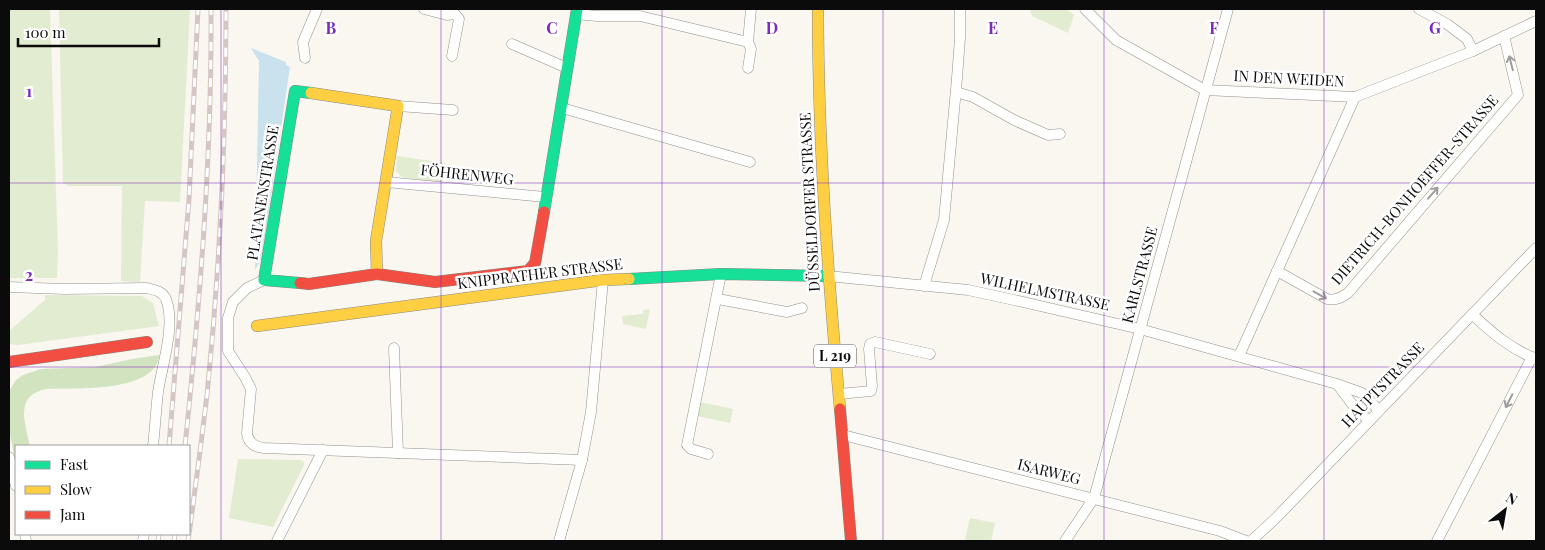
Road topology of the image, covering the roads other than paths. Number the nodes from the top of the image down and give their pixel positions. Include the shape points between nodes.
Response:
1 (317, 9) edge
2 (424, 9) edge
3 (751, 9) edge
4 (818, 9) edge
5 (960, 9) edge
6 (1085, 9) edge
7 (1228, 9) edge
8 (1419, 9) edge
9 (577, 11) edge
10 (640, 12) edge
11 (1536, 21) edge
12 (1504, 36) junction
13 (748, 42) junction
14 (512, 44) dead end
15 (1473, 51) junction
16 (452, 56) dead end
17 (305, 58) dead end
18 (567, 68) junction
19 (748, 68) dead end
20 (1205, 90) junction
21 (956, 92) junction
22 (1355, 97) junction
23 (398, 106) junction
24 (562, 108) junction
25 (453, 110) dead end
26 (1060, 134) dead end
27 (750, 162) dead end
28 (386, 182) junction
29 (545, 197) junction
30 (1536, 248) edge
31 (1277, 271) junction
32 (377, 274) junction
33 (721, 274) junction
34 (828, 276) junction
35 (264, 280) junction
36 (603, 280) junction
37 (924, 286) junction
38 (9, 287) edge
39 (718, 299) junction
40 (802, 308) dead end
41 (1472, 314) junction
42 (257, 326) dead end
43 (1140, 329) junction
44 (147, 342) dead end
45 (394, 348) dead end
46 (930, 354) dead end
47 (1240, 356) junction
48 (1534, 358) edge
49 (9, 362) edge
50 (1337, 384) junction
51 (839, 394) junction
52 (1379, 410) junction
53 (1369, 421) junction
54 (843, 435) junction
55 (153, 445) edge
56 (322, 450) junction
57 (398, 453) junction
58 (708, 454) dead end
59 (9, 457) edge
60 (582, 460) junction
61 (15, 482) edge
62 (1094, 498) junction
63 (277, 541) edge
64 (559, 541) edge
65 (851, 541) edge
66 (1065, 541) edge
67 (1246, 541) edge
68 (1251, 541) edge
69 (1437, 541) edge

1 - 17 street via 303,42
2 - 16 street via 455,14 459,19
3 - 13 street
4 - 34 main road, DÜSSELDORFER STRASSE / L 219
5 - 21 street
6 - 20 street via 1116,40
7 - 20 street, KARLSTRASSE
8 - 15 street via 1467,39
9 - 10 street via 597,16
9 - 18 main road, PLATANENSTRASSE
10 - 13 street
11 - 12 street, IN DEN WEIDEN
12 - 15 street, IN DEN WEIDEN
31 -> 12 street, DIETRICH-BONHOEFFER-STRASSE via 1327,299 1341,298 1348,293 1518,95
13 - 19 street via 751,49
14 - 18 street
15 - 22 street, IN DEN WEIDEN
18 - 24 main road, PLATANENSTRASSE
20 - 22 street, IN DEN WEIDEN
20 - 43 street, KARLSTRASSE
21 - 26 street via 973,96 1048,135
21 - 37 street via 944,220
22 - 31 street
23 - 25 street
23 - 28 main road
23 - 35 main road, PLATANENSTRASSE via 295,91
24 - 27 street
24 - 29 main road, PLATANENSTRASSE
28 - 29 street, FÖHRENWEG
28 - 32 main road via 376,241
29 - 32 main road, PLATANENSTRASSE via 535,263 528,271 435,282
30 - 41 street, HAUPTSTRASSE
31 - 47 street
32 - 35 main road, PLATANENSTRASSE via 308,284
33 - 34 main road, KNIPPRATHER STRASSE
33 - 36 main road, KNIPPRATHER STRASSE
33 - 39 street
34 - 37 street, WILHELMSTRASSE
34 - 51 main road, DÜSSELDORFER STRASSE / L 219
35 - 56 street via 247,288 233,302 228,318 228,351 251,389 248,438 258,447
36 - 42 main road, KNIPPRATHER STRASSE
36 - 60 street via 591,412
37 - 43 street, WILHELMSTRASSE via 968,290
38 - 55 street via 147,288 162,293 166,299 169,326
39 - 40 street via 787,312
39 - 58 street via 687,445
41 - 48 street via 1509,346
41 - 52 street, HAUPTSTRASSE
43 - 47 street, WILHELMSTRASSE
43 - 62 street, KARLSTRASSE
44 - 49 main road
45 - 57 street
46 - 51 street via 875,342 870,344 871,391
47 - 50 street, WILHELMSTRASSE
48 -> 69 street
50 - 52 street, WILHELMSTRASSE via 1362,393
50 - 53 street
51 - 54 main road, DÜSSELDORFER STRASSE / L 219
52 - 53 street, HAUPTSTRASSE
53 - 68 street, HAUPTSTRASSE
54 - 62 street, ISARWEG
54 - 65 main road, DÜSSELDORFER STRASSE / L 219
56 - 57 street
56 - 63 street
57 - 60 street
59 - 61 street
60 - 64 street
62 - 66 street, KARLSTRASSE
62 - 67 street, ISARWEG via 1220,531

